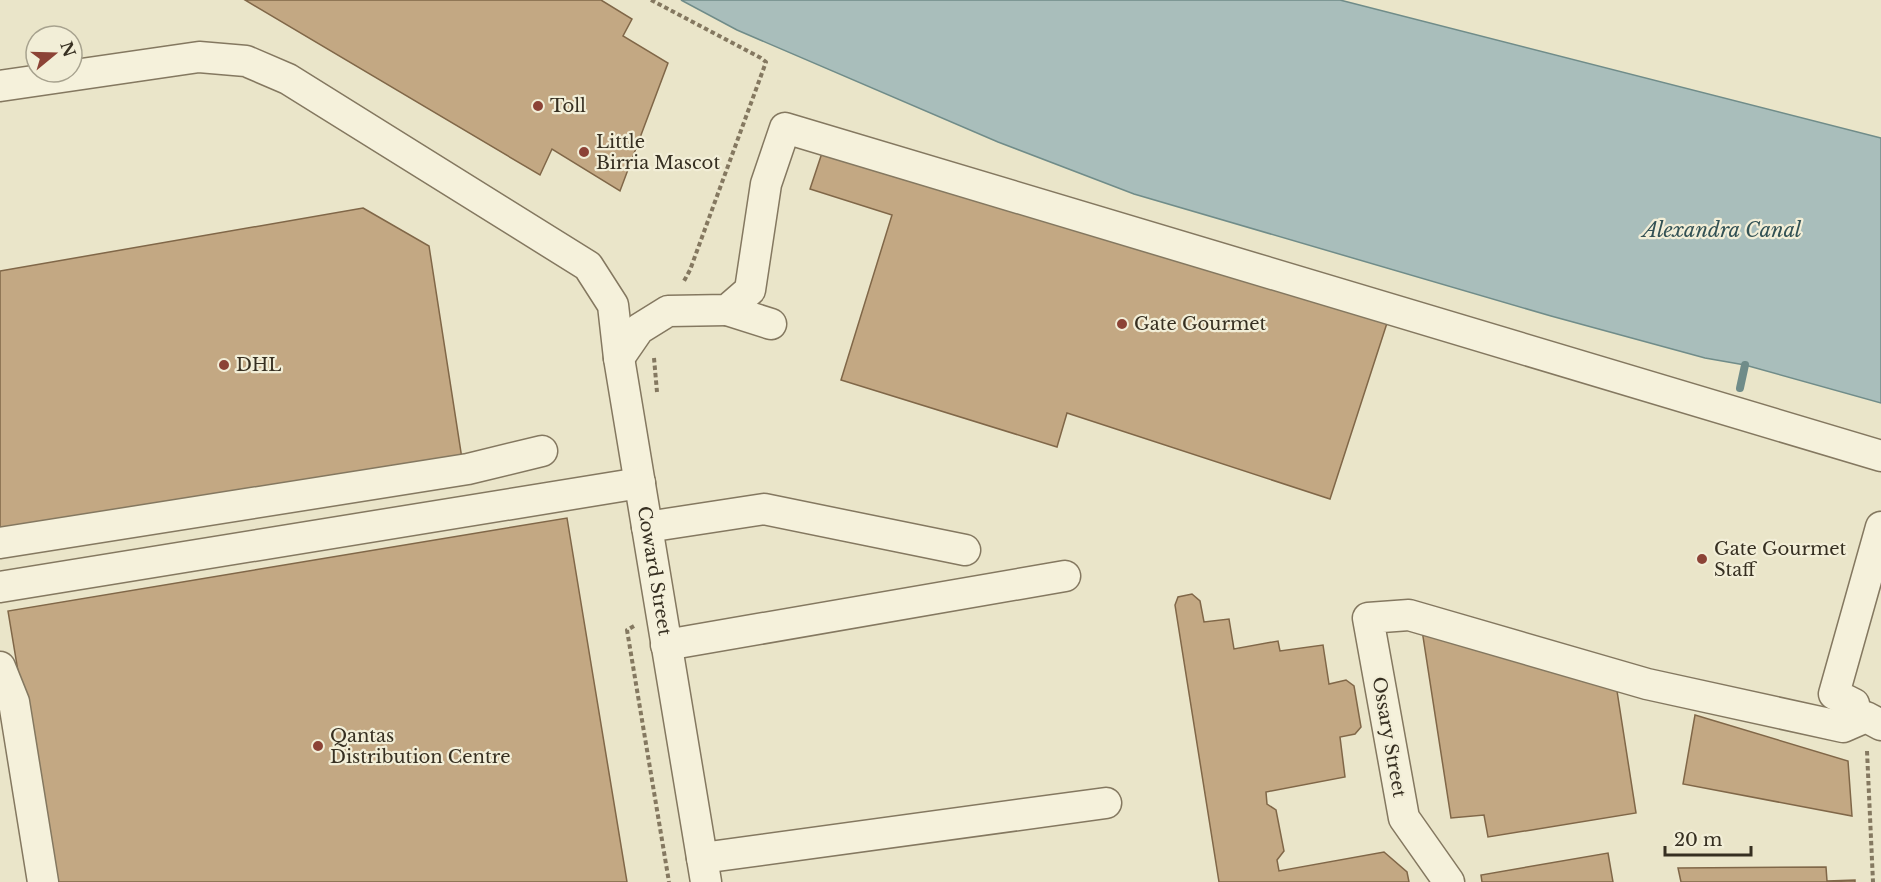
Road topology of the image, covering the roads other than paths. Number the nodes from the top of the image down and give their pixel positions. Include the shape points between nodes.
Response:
1 (0, 86) edge
2 (727, 310) junction
3 (771, 324) dead end
4 (619, 358) junction
5 (542, 451) dead end
6 (1881, 456) edge
7 (640, 483) junction
8 (647, 526) junction
9 (1881, 527) edge
10 (0, 543) edge
11 (965, 550) dead end
12 (1065, 576) dead end
13 (0, 587) edge
14 (666, 645) junction
15 (0, 667) edge
16 (1867, 723) edge
17 (1106, 803) dead end
18 (704, 870) edge
19 (44, 882) edge
20 (1449, 882) edge

1 - 4 street, Coward Street via 199,57 246,61 288,79 588,266 613,305
2 - 3 street
2 - 4 street via 668,311 639,329
2 - 6 street via 750,290 766,184 785,128
4 - 7 street, Coward Street
5 - 10 street via 468,469
7 - 8 street, Coward Street
7 - 13 street
8 - 11 street via 764,509
8 - 14 street, Coward Street
9 - 16 street via 1834,694
12 - 14 street
14 - 18 street, Coward Street
15 - 19 street via 14,702
16 - 20 street, Ossary Street via 1843,727 1647,684 1409,615 1368,618 1404,818
17 - 18 street

